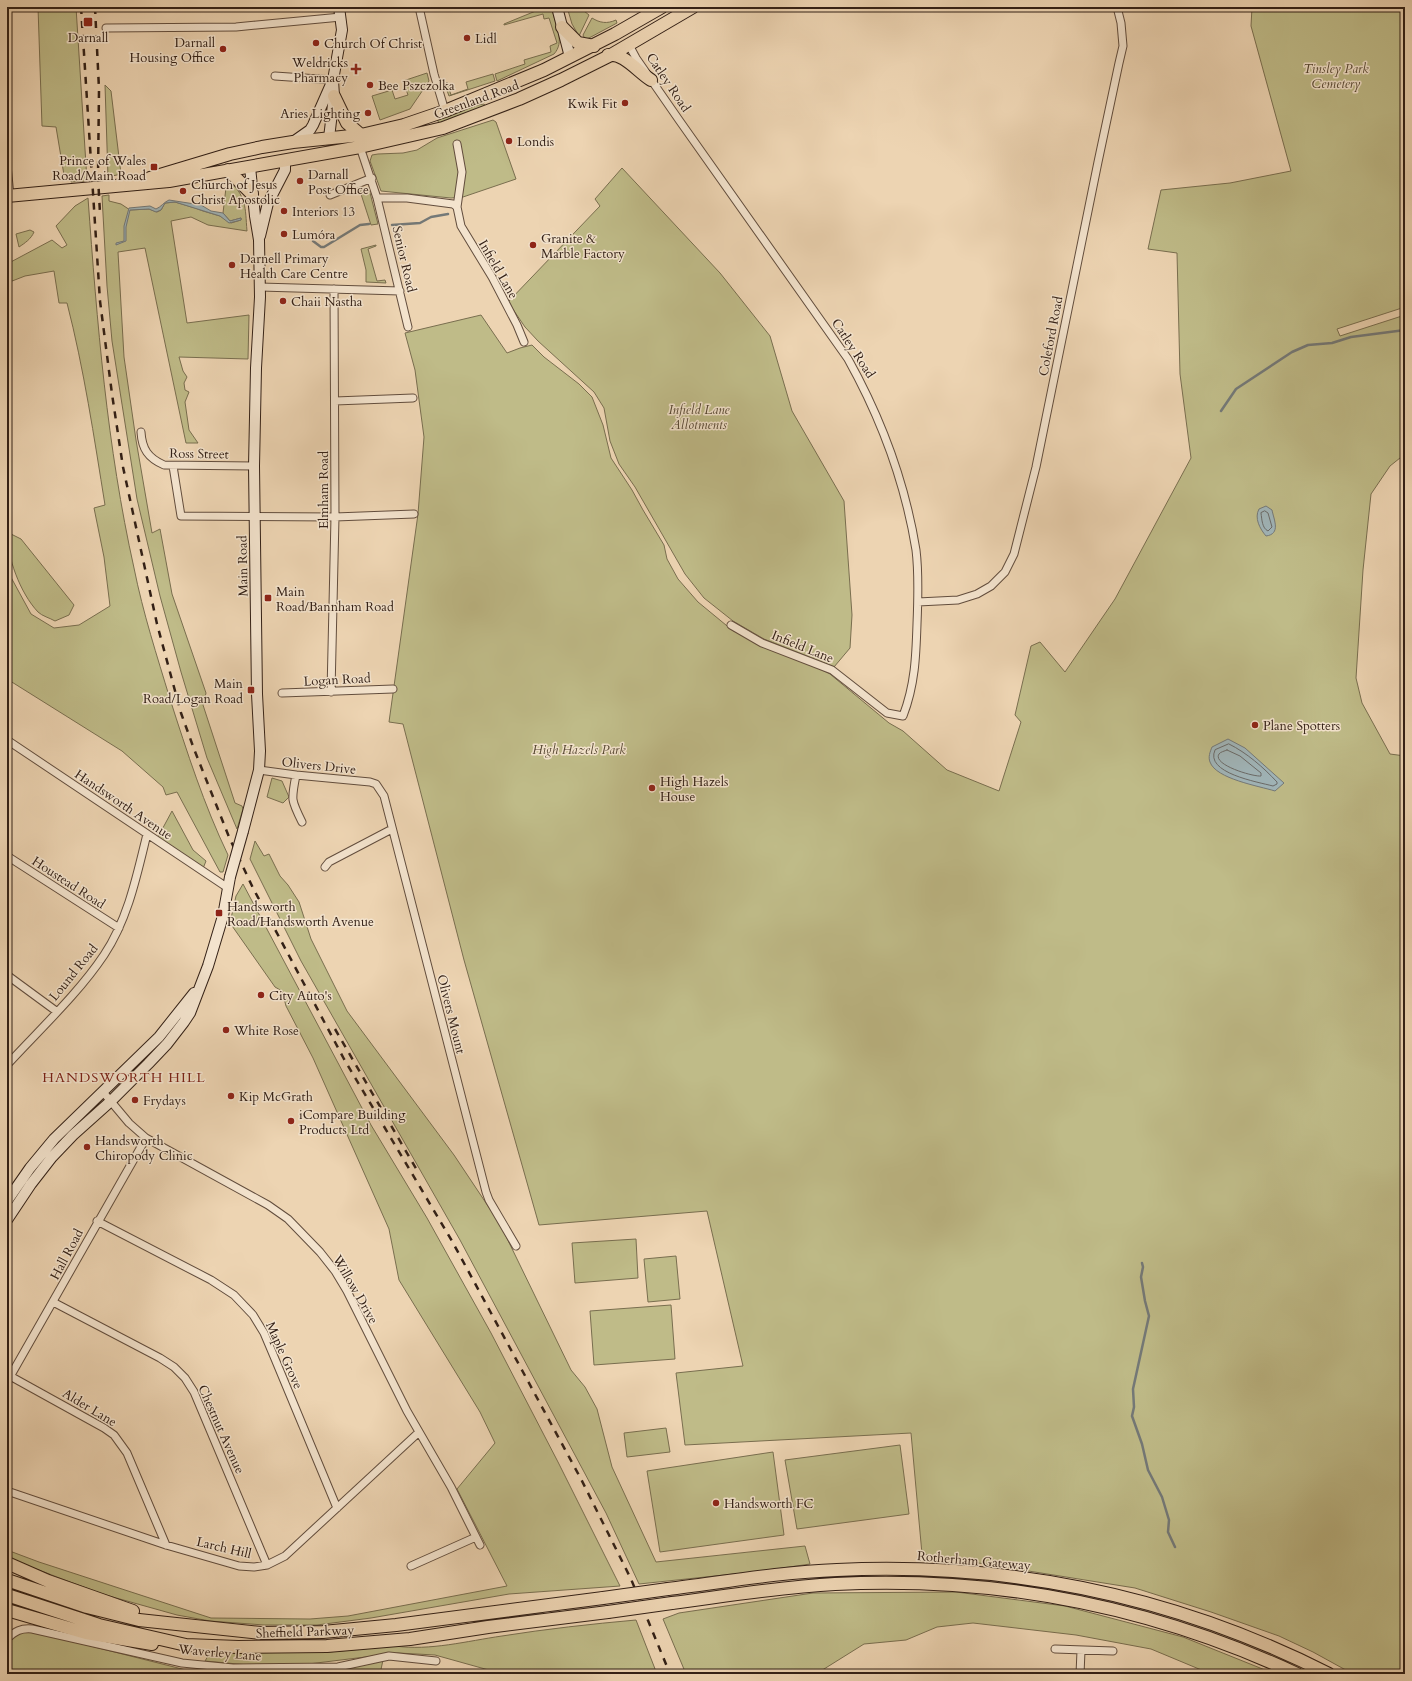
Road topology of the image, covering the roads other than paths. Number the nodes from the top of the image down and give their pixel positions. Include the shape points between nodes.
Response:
1 (339, 7) edge
2 (419, 7) edge
3 (557, 7) edge
4 (662, 7) edge
5 (692, 7) edge
6 (1117, 7) edge
7 (341, 17) junction
8 (632, 25) junction
9 (562, 27) junction
10 (106, 28) dead end
11 (629, 44) junction
12 (591, 47) junction
13 (611, 55) junction
14 (570, 57) junction
15 (275, 76) dead end
16 (333, 80) junction
17 (561, 80) junction
18 (650, 80) junction
19 (334, 96) junction
20 (445, 111) junction
21 (361, 135) junction
22 (329, 138) junction
23 (293, 142) junction
24 (457, 144) dead end
25 (262, 147) junction
26 (360, 148) junction
27 (317, 155) junction
28 (286, 160) junction
29 (7, 165) edge
30 (250, 167) junction
31 (228, 170) junction
32 (372, 178) junction
33 (136, 184) junction
34 (272, 193) junction
35 (252, 194) junction
36 (330, 195) dead end
37 (8, 197) edge
38 (377, 198) junction
39 (457, 206) junction
40 (260, 240) junction
41 (260, 287) junction
42 (334, 289) junction
43 (400, 291) junction
44 (408, 326) dead end
45 (524, 342) dead end
46 (413, 398) dead end
47 (335, 401) junction
48 (141, 432) dead end
49 (173, 466) junction
50 (254, 466) junction
51 (414, 514) dead end
52 (254, 517) junction
53 (335, 518) junction
54 (918, 602) junction
55 (731, 625) dead end
56 (393, 688) dead end
57 (331, 692) junction
58 (282, 693) dead end
59 (904, 716) joint
60 (7, 740) edge
61 (259, 770) junction
62 (296, 775) junction
63 (376, 784) joint
64 (302, 822) dead end
65 (392, 829) junction
66 (147, 834) junction
67 (7, 856) edge
68 (325, 867) dead end
69 (228, 888) junction
70 (119, 928) junction
71 (7, 976) edge
72 (198, 988) junction
73 (56, 1012) junction
74 (7, 1065) edge
75 (103, 1092) junction
76 (111, 1101) junction
77 (146, 1138) junction
78 (7, 1201) edge
79 (7, 1220) edge
80 (97, 1221) junction
81 (516, 1246) dead end
82 (53, 1302) junction
83 (9, 1379) edge
84 (418, 1432) junction
85 (7, 1491) edge
86 (337, 1508) junction
87 (476, 1537) junction
88 (166, 1545) junction
89 (480, 1545) dead end
90 (7, 1563) edge
91 (267, 1565) junction
92 (411, 1566) dead end
93 (7, 1580) edge
94 (7, 1595) edge
95 (603, 1598) joint
96 (7, 1610) edge
97 (608, 1612) joint
98 (189, 1626) junction
99 (7, 1639) edge
100 (186, 1644) junction
101 (1055, 1649) dead end
102 (1081, 1651) junction
103 (1113, 1651) dead end
104 (436, 1661) dead end
105 (1080, 1674) edge
106 (1297, 1674) edge
107 (1329, 1674) edge

1 - 7 main road
2 - 20 street
3 - 9 main road
4 - 8 highway, Greenland Road
5 - 11 highway, Greenland Road
6 - 54 street, Coleford Road via 1123,46 1120,63 1036,467 1014,554 1005,572 991,586 977,594 958,600
7 - 10 street via 236,27
7 - 16 main road via 340,43
8 - 11 highway via 629,31
8 - 12 highway, Greenland Road
9 - 12 highway via 578,43
9 - 14 main road
11 - 12 highway via 621,40
11 - 13 highway, Greenland Road
11 - 18 street, Catley Road
12 - 14 highway, Greenland Road
13 - 14 highway via 583,62
13 - 17 highway, Greenland Road
13 - 18 highway via 624,58
14 - 17 highway
14 - 20 highway, Greenland Road via 509,86
15 - 16 street
16 - 19 main road
16 - 23 main road via 313,126
17 - 26 highway, Greenland Road via 443,128
18 - 54 street, Catley Road via 848,359 868,395 894,462 905,500 916,552
19 - 21 highway via 347,123
19 - 22 main road
20 - 21 highway, Greenland Road via 404,125
21 - 22 highway, Greenland Road
22 - 23 highway, Greenland Road
22 - 27 highway via 324,149
23 - 25 highway, Greenland Road
24 - 39 street, Infield Lane via 462,172
25 - 28 highway via 277,151
25 - 30 highway via 254,153
25 - 33 highway, Greenland Road via 230,154
26 - 27 highway, Greenland Road
26 - 32 street, Senior Road
27 - 28 highway, Greenland Road
28 - 30 highway, Greenland Road
28 - 34 main road, Main Road via 285,170
29 - 37 street
30 - 31 highway, Greenland Road
30 - 35 main road, Main Road
31 - 33 highway, Greenland Road via 169,182
31 - 35 highway
32 - 36 street
32 - 38 street, Senior Road
33 - 37 highway
34 - 35 main road via 266,198
34 - 40 main road, Main Road
35 - 40 main road, Main Road
38 - 39 street via 407,198
38 - 43 street, Senior Road
39 - 45 street, Infield Lane via 460,226 492,277
40 - 41 main road, Main Road
41 - 42 street
41 - 50 main road, Main Road via 255,375
42 - 43 street
42 - 47 street, Elmham Road
43 - 44 street, Senior Road
46 - 47 street
47 - 53 street, Elmham Road
48 - 49 street, Ross Street via 146,453 153,460
49 - 50 street, Ross Street
49 - 52 street via 181,516
50 - 52 main road, Main Road
51 - 53 street
52 - 53 street
52 - 61 main road, Main Road
53 - 57 street, Elmham Road
54 - 59 street, Catley Road via 916,656 911,696
55 - 59 street, Infield Lane via 762,643 832,670 886,713
56 - 57 street, Logan Road
57 - 58 street, Logan Road
60 - 66 street, Handsworth Avenue
61 - 62 street, Olivers Drive
61 - 69 main road, Main Road, bridge
62 - 63 street, Olivers Drive
62 - 64 street via 292,803
63 - 65 street, Olivers Mount via 384,796
65 - 68 street via 329,862
65 - 81 street, Olivers Mount via 486,1192
66 - 69 street, Handsworth Avenue
66 - 70 street, Lound Road via 134,890
67 - 70 street, Houstead Road
69 - 72 main road, Main Road via 218,934
70 - 73 street, Lound Road via 105,954 86,980
71 - 73 street
72 - 75 main road via 159,1037
72 - 76 main road via 190,1013 179,1030
73 - 74 street, Lound Road
75 - 76 street, Willow Drive
75 - 78 main road via 54,1139
76 - 77 street, Willow Drive
76 - 79 main road via 52,1157
77 - 80 street, Hall Road
77 - 84 street, Willow Drive via 268,1205 288,1219 320,1252 335,1270 347,1291
80 - 82 street, Hall Road
80 - 86 street, Maple Grove via 228,1290 253,1315 266,1339
82 - 83 street, Hall Road
82 - 91 street, Chestnut Avenue via 160,1358 185,1378 201,1407
83 - 88 street, Alder Lane via 114,1435 127,1453
84 - 86 street, Larch Hill
84 - 87 street, Willow Drive via 445,1475
85 - 88 street, Larch Hill
86 - 91 street, Larch Hill via 285,1556
87 - 89 street, Willow Drive
87 - 92 street
88 - 91 street, Larch Hill via 239,1566
90 - 98 highway via 97,1599
93 - 98 highway, Sheffield Parkway via 87,1607 139,1620
94 - 100 highway, Sheffield Parkway via 100,1625
95 - 98 highway, Sheffield Parkway via 323,1632 261,1634
95 - 107 highway, Rotherham Gateway, bridge via 835,1570 902,1569 999,1574 1079,1586 1178,1613 1244,1636
96 - 100 highway via 112,1638 149,1644
97 - 100 highway, Sheffield Parkway via 410,1638 327,1646 245,1647
97 - 106 highway, Rotherham Gateway, bridge via 794,1588 856,1584 905,1583 1015,1591 1084,1602 1144,1617 1240,1649
99 - 104 street, Waverley Lane via 24,1628 32,1629 182,1663 233,1668 338,1667 390,1656
101 - 102 street
102 - 103 street
102 - 105 street

